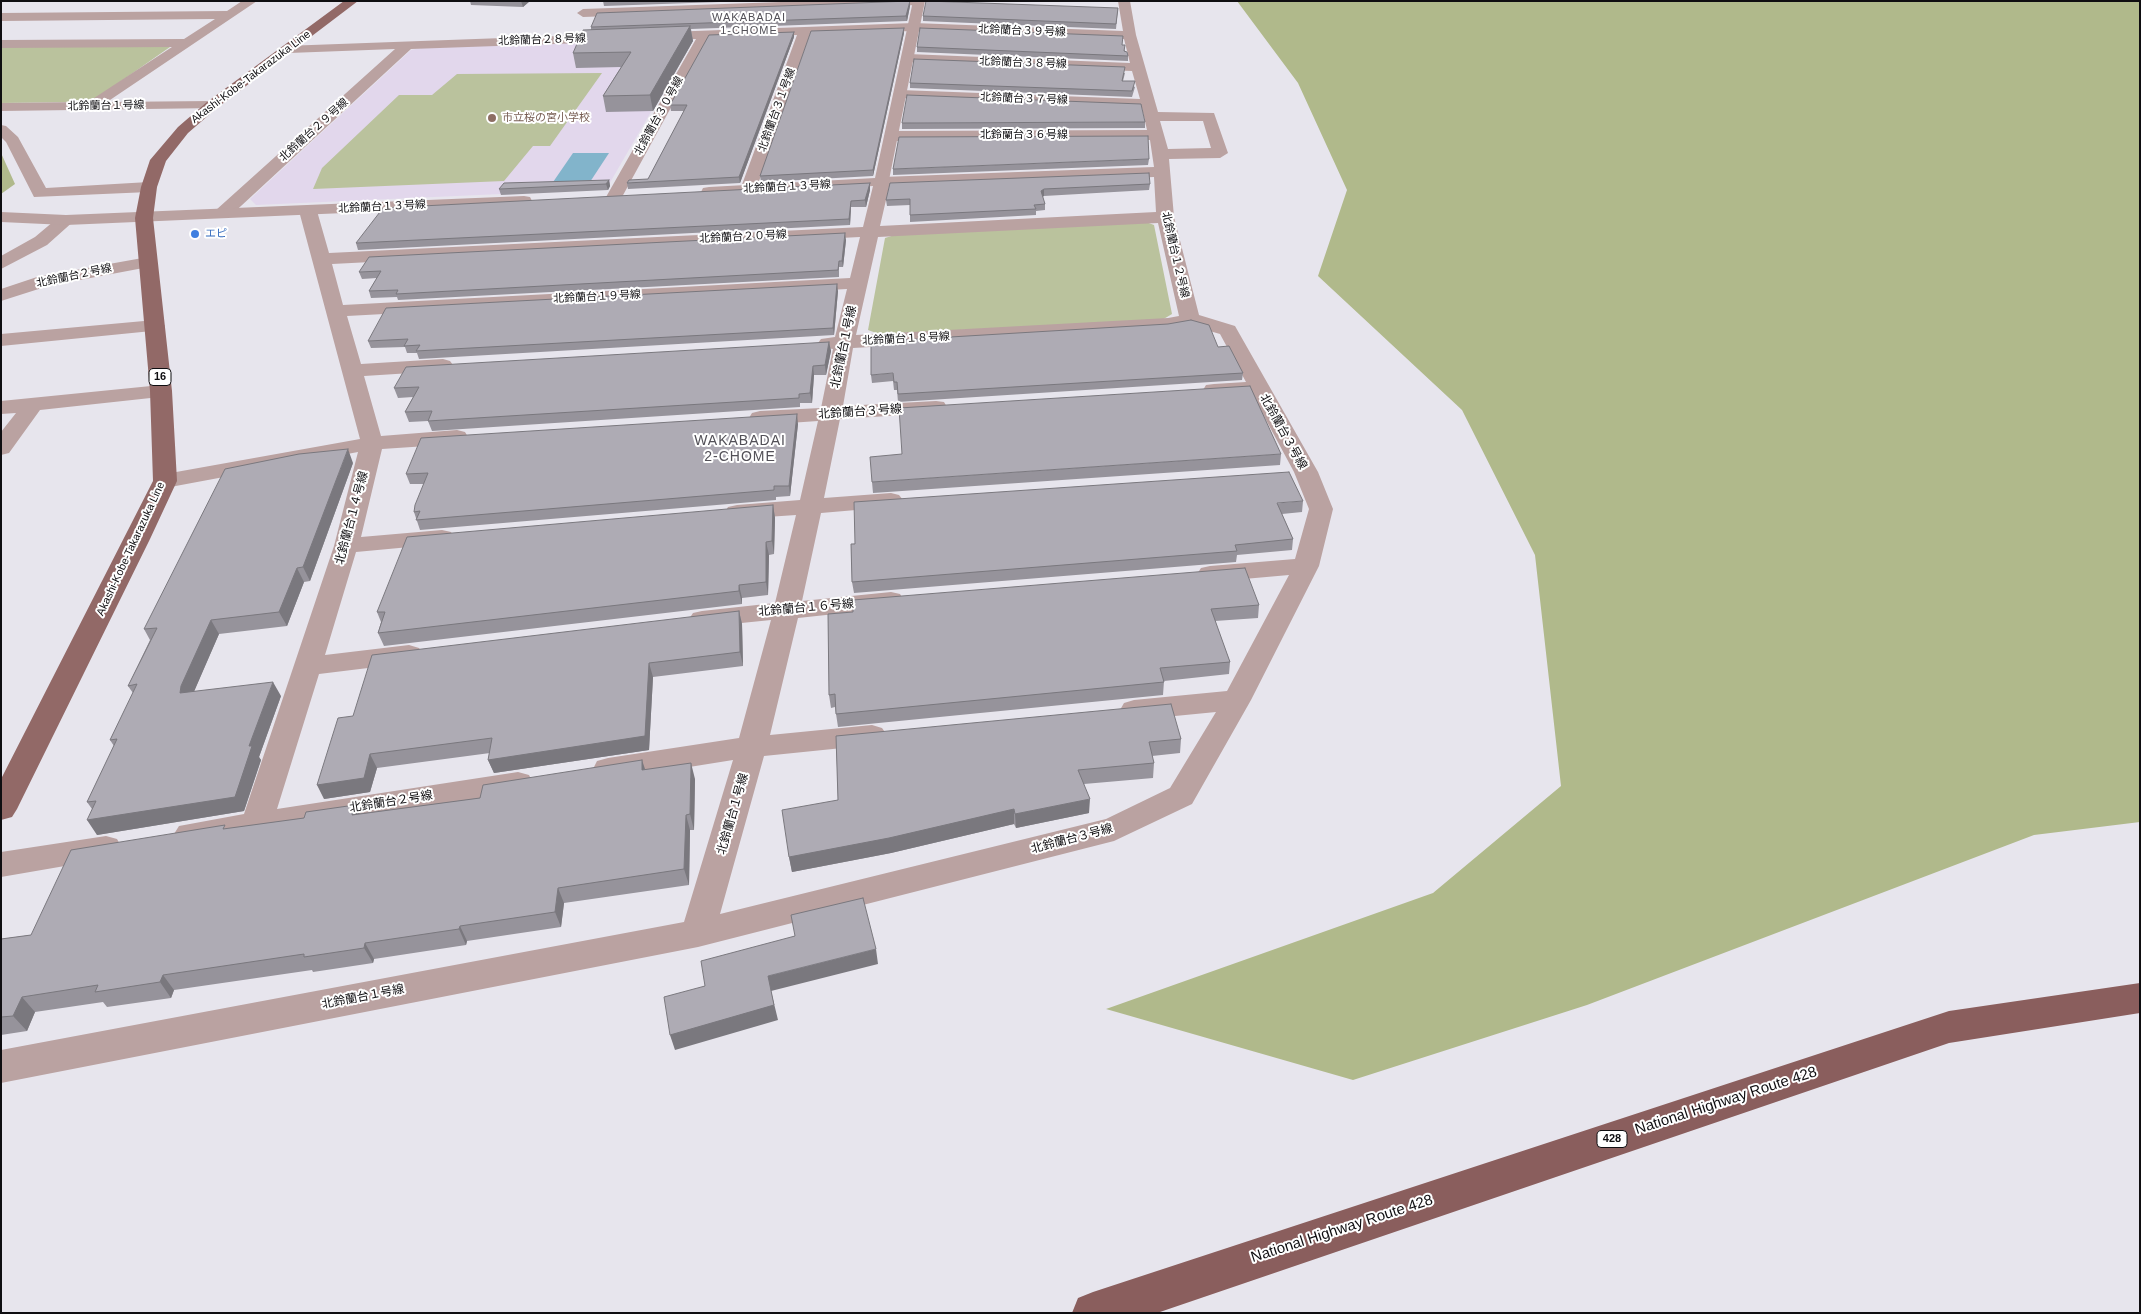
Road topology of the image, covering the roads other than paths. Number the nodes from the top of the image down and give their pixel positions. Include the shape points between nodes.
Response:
1 (251, 1) edge
2 (352, 1) edge
3 (600, 1) edge
4 (919, 1) edge
5 (930, 2) edge
6 (1122, 6) edge
7 (229, 15) junction
8 (1, 17) edge
9 (576, 19) junction
10 (914, 27) junction
11 (805, 31) junction
12 (704, 34) junction
13 (1130, 35) junction
14 (547, 40) junction
15 (185, 43) junction
16 (1, 44) edge
17 (406, 46) junction
18 (289, 49) junction
19 (908, 58) junction
20 (1138, 67) junction
21 (900, 94) junction
22 (212, 105) junction
23 (91, 106) junction
24 (1, 107) edge
25 (1149, 110) junction
26 (1, 129) edge
27 (1156, 135) junction
28 (892, 136) junction
29 (1161, 154) junction
30 (1161, 172) junction
31 (882, 182) junction
32 (149, 187) junction
33 (748, 190) junction
34 (690, 193) edge
35 (633, 196) edge
36 (614, 197) junction
37 (594, 198) edge
38 (545, 200) edge
39 (308, 211) junction
40 (222, 214) junction
41 (1, 217) edge
42 (1165, 217) junction
43 (144, 218) junction
44 (66, 220) junction
45 (870, 231) junction
46 (321, 259) junction
47 (148, 262) junction
48 (1, 264) edge
49 (858, 283) junction
50 (1, 294) edge
51 (336, 311) junction
52 (1190, 318) junction
53 (155, 326) junction
54 (1, 340) edge
55 (844, 342) junction
56 (805, 344) edge
57 (460, 364) edge
58 (352, 371) junction
59 (1259, 387) junction
60 (161, 391) junction
61 (1189, 392) edge
62 (32, 404) junction
63 (960, 406) edge
64 (1, 408) edge
65 (831, 414) junction
66 (741, 419) edge
67 (482, 436) edge
68 (372, 443) junction
69 (1, 448) edge
70 (165, 481) junction
71 (908, 499) edge
72 (809, 506) junction
73 (710, 514) edge
74 (464, 536) edge
75 (346, 546) junction
76 (1306, 566) junction
77 (1188, 576) edge
78 (914, 598) edge
79 (787, 609) junction
80 (679, 621) edge
81 (435, 650) edge
82 (308, 666) junction
83 (1237, 700) junction
84 (1108, 712) edge
85 (900, 732) edge
86 (752, 746) junction
87 (1, 810) edge
88 (257, 823) junction
89 (159, 839) edge
90 (129, 844) edge
91 (1, 865) edge
92 (698, 933) junction
93 (2140, 998) edge
94 (1, 1067) edge
95 (1093, 1313) edge

1 - 7 street
2 - 18 main road, Akashi-Kobe-Takarazuka Line / 16
3 - 9 street
4 - 5 street
4 - 9 street
4 - 10 street, 北鈴蘭台１号線
6 - 13 street, 北鈴蘭台１２号線
7 - 8 street
7 - 15 street
9 - 14 street
10 - 11 street, 北鈴蘭台２８号線
10 - 13 street, 北鈴蘭台３９号線
10 - 19 street, 北鈴蘭台１号線
11 - 12 street, 北鈴蘭台２８号線
11 - 33 street, 北鈴蘭台３１号線
12 - 14 street, 北鈴蘭台２８号線
12 - 36 street, 北鈴蘭台３０号線
13 - 20 street, 北鈴蘭台１２号線
14 - 17 street, 北鈴蘭台２８号線
15 - 16 street
15 - 23 street
17 - 18 street, 北鈴蘭台２８号線
17 - 40 street, 北鈴蘭台２９号線
18 - 22 main road, Akashi-Kobe-Takarazuka Line / 16
19 - 20 street, 北鈴蘭台３８号線
19 - 21 street, 北鈴蘭台１号線
20 - 25 street, 北鈴蘭台１２号線
21 - 25 street, 北鈴蘭台３７号線
21 - 28 street, 北鈴蘭台１号線
22 - 23 street, 北鈴蘭台１号線
22 - 32 main road, Akashi-Kobe-Takarazuka Line / 16 via 183,130 158,160
23 - 24 street, 北鈴蘭台１号線
25 - 27 street, 北鈴蘭台１２号線
25 - 29 street, 北鈴蘭台３７号線 via 1209,116 1220,153
26 - 32 street via 13,140 40,193
27 - 28 street, 北鈴蘭台３６号線
27 - 29 street, 北鈴蘭台１２号線
28 - 31 street, 北鈴蘭台１号線
29 - 30 street, 北鈴蘭台１２号線
30 - 31 street, 北鈴蘭台１３号線
30 - 42 street, 北鈴蘭台１２号線
31 - 33 street, 北鈴蘭台１３号線
31 - 45 street, 北鈴蘭台１号線
32 - 43 main road, Akashi-Kobe-Takarazuka Line / 16
33 - 34 street, 北鈴蘭台１３号線
35 - 36 street
36 - 37 street
38 - 39 street, 北鈴蘭台１３号線
39 - 40 street, 北鈴蘭台１３号線
39 - 46 street, 北鈴蘭台１４号線
40 - 43 street, 北鈴蘭台１３号線
41 - 44 street, 北鈴蘭台１３号線
42 - 45 street, 北鈴蘭台２０号線
42 - 52 street, 北鈴蘭台１２号線
43 - 44 street, 北鈴蘭台１３号線
43 - 47 main road, Akashi-Kobe-Takarazuka Line / 16
44 - 48 street via 41,241
45 - 46 street, 北鈴蘭台２０号線
45 - 49 street, 北鈴蘭台１号線
46 - 51 street, 北鈴蘭台１４号線
47 - 50 street, 北鈴蘭台２号線 via 44,281
47 - 53 main road, Akashi-Kobe-Takarazuka Line / 16
49 - 51 street, 北鈴蘭台１９号線
49 - 55 street, 北鈴蘭台１号線
51 - 58 street, 北鈴蘭台１４号線
52 - 55 street, 北鈴蘭台１８号線 via 1168,324
52 - 59 street via 1228,330
53 - 54 street
53 - 60 main road, Akashi-Kobe-Takarazuka Line / 16
55 - 56 street, 北鈴蘭台１８号線
55 - 65 street, 北鈴蘭台１号線
57 - 58 street
58 - 68 street, 北鈴蘭台１４号線
59 - 61 street, 北鈴蘭台３号線
59 - 76 street, 北鈴蘭台３号線 via 1296,472 1321,509
60 - 62 street
60 - 70 main road, Akashi-Kobe-Takarazuka Line / 16
62 - 64 street
62 - 69 street
63 - 65 street, 北鈴蘭台３号線
65 - 66 street, 北鈴蘭台３号線
65 - 72 street, 北鈴蘭台１号線
67 - 68 street
68 - 70 street
68 - 75 street, 北鈴蘭台１４号線
70 - 87 main road, Akashi-Kobe-Takarazuka Line / 16
71 - 72 street
72 - 73 street
72 - 79 street, 北鈴蘭台１号線
74 - 75 street
75 - 82 street, 北鈴蘭台１４号線
76 - 77 street
76 - 83 street, 北鈴蘭台３号線
78 - 79 street, 北鈴蘭台１６号線
79 - 80 street, 北鈴蘭台１６号線
79 - 86 street, 北鈴蘭台１号線
81 - 82 street
82 - 88 street, 北鈴蘭台１４号線
83 - 84 street
83 - 92 street, 北鈴蘭台３号線 via 1180,796 1114,829
85 - 86 street, 北鈴蘭台２号線
86 - 88 street, 北鈴蘭台２号線
86 - 92 street, 北鈴蘭台１号線
88 - 89 street, 北鈴蘭台２号線
90 - 91 street
92 - 94 street, 北鈴蘭台１号線
93 - 95 highway, National Highway Route 428 / 428 via 1949,1027

